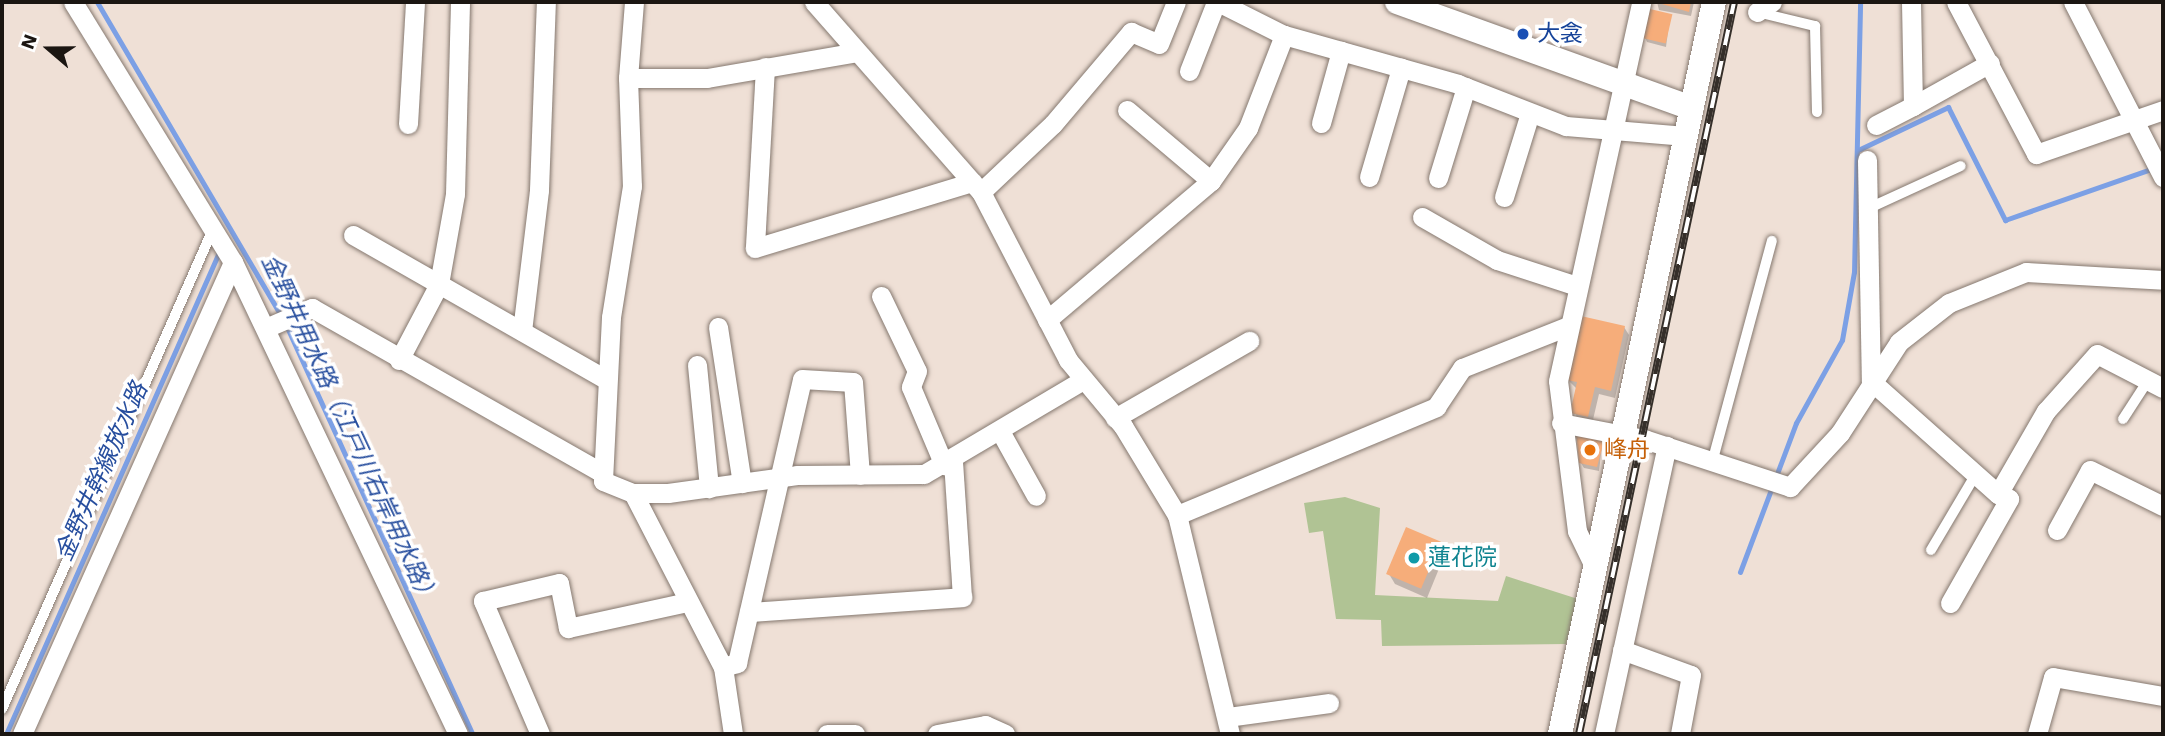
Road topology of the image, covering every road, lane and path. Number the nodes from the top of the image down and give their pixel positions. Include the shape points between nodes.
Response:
1 (73, 2) edge
2 (415, 2) edge
3 (460, 2) edge
4 (546, 2) edge
5 (634, 2) edge
6 (814, 2) edge
7 (1176, 2) edge
8 (1217, 2) edge
9 (1397, 2) edge
10 (1641, 2) edge
11 (1714, 2) edge
12 (1910, 2) edge
13 (1956, 2) edge
14 (2073, 2) edge
15 (1764, 7) edge
16 (1245, 9) edge
17 (1284, 35) junction
18 (1341, 51) junction
19 (857, 52) junction
20 (1990, 63) junction
21 (765, 68) junction
22 (1401, 68) junction
23 (1189, 71) dead end
24 (628, 78) junction
25 (1618, 83) junction
26 (1466, 87) junction
27 (1913, 106) junction
28 (1692, 108) junction
29 (1127, 110) dead end
30 (2163, 110) edge
31 (1817, 112) dead end
32 (1530, 113) junction
33 (2134, 121) junction
34 (1321, 122) dead end
35 (408, 124) dead end
36 (1876, 125) dead end
37 (1610, 133) junction
38 (1686, 136) junction
39 (1867, 160) dead end
40 (1961, 166) dead end
41 (1369, 177) dead end
42 (2163, 177) edge
43 (1438, 178) dead end
44 (1211, 181) junction
45 (976, 187) junction
46 (1504, 197) dead end
47 (1867, 209) junction
48 (1422, 217) dead end
49 (213, 229) junction
50 (353, 235) dead end
51 (1772, 241) dead end
52 (233, 262) junction
53 (2163, 280) edge
54 (439, 284) junction
55 (1577, 286) junction
56 (881, 296) dead end
57 (1047, 320) junction
58 (1568, 326) junction
59 (268, 327) junction
60 (719, 327) dead end
61 (522, 331) junction
62 (1249, 341) dead end
63 (398, 360) junction
64 (697, 365) dead end
65 (607, 380) junction
66 (1081, 381) junction
67 (1871, 381) junction
68 (2156, 383) edge
69 (1115, 418) junction
70 (2123, 419) dead end
71 (1561, 423) junction
72 (1000, 431) junction
73 (1622, 434) junction
74 (1667, 446) junction
75 (1713, 460) junction
76 (948, 462) junction
77 (602, 473) junction
78 (1976, 474) junction
79 (860, 475) junction
80 (781, 477) junction
81 (742, 483) junction
82 (709, 488) junction
83 (633, 493) junction
84 (1998, 494) junction
85 (1036, 496) dead end
86 (2163, 506) edge
87 (1177, 515) junction
88 (2057, 530) dead end
89 (1931, 550) dead end
90 (1594, 566) junction
91 (687, 602) junction
92 (1950, 603) dead end
93 (749, 612) junction
94 (1622, 650) junction
95 (723, 667) junction
96 (2163, 696) edge
97 (1329, 703) dead end
98 (2, 709) edge
99 (1229, 726) edge
100 (1001, 733) edge
101 (22, 734) edge
102 (458, 734) edge
103 (540, 734) edge
104 (733, 734) edge
105 (827, 734) edge
106 (855, 734) edge
107 (937, 734) edge
108 (1560, 734) edge
109 (1604, 734) edge
110 (1680, 734) edge
111 (2037, 734) edge

1 - 49 street
2 - 35 street
3 - 54 street via 455,194
4 - 61 street via 539,190
5 - 24 street
6 - 19 street
7 - 45 street via 1159,44 1131,32 1053,124
8 - 16 street
8 - 23 street
9 - 25 street
10 - 25 street
11 - 28 street
12 - 27 street
13 - 20 street
14 - 33 street
15 - 31 lane via 1815,26
16 - 17 street
17 - 18 street
17 - 44 street via 1248,128
18 - 22 street
18 - 34 street
19 - 21 street
19 - 45 street
20 - 27 street
20 - 33 street via 2036,154
21 - 24 street via 707,78
21 - 45 street via 755,247
22 - 26 street
22 - 41 street
24 - 65 street via 632,186
25 - 28 street
25 - 37 street
26 - 32 street
26 - 43 street
27 - 36 street
28 - 38 street
29 - 44 street
30 - 33 street
32 - 37 street
32 - 46 street
33 - 42 street
37 - 38 street
37 - 55 street
38 - 73 street
39 - 47 street
40 - 47 lane
44 - 57 street
45 - 57 street
47 - 67 street
48 - 55 street via 1497,260
49 - 52 street
49 - 98 lane
50 - 54 street
51 - 75 lane
52 - 59 street
52 - 101 street
53 - 67 street via 2065,271 1998,279 1917,325
54 - 61 street
54 - 63 street
55 - 58 street
56 - 76 street via 917,371 911,387
57 - 66 street
58 - 71 street via 1558,381
58 - 87 street via 1462,368 1436,407
59 - 63 street via 312,308
59 - 102 street
60 - 81 street
61 - 65 street
62 - 69 street
63 - 77 street
64 - 82 street
65 - 77 street
66 - 69 street
66 - 72 street
67 - 75 street via 1840,433 1790,487
67 - 78 street
68 - 70 lane
68 - 84 street via 2097,354 2046,411
69 - 87 street
71 - 73 street
71 - 90 street via 1577,531
72 - 76 street
72 - 85 street
73 - 74 street
73 - 90 street
74 - 75 street
74 - 94 street
76 - 79 street via 924,474
76 - 93 street via 962,597
77 - 83 street via 603,481
78 - 84 street
78 - 89 lane
79 - 80 street
79 - 80 street via 853,382 802,379
80 - 81 street
80 - 93 street
81 - 82 street
82 - 83 street
83 - 91 street
84 - 92 street via 2009,499
86 - 88 street via 2090,470
87 - 99 street
90 - 108 street
91 - 95 street
91 - 103 street via 568,628 559,583 483,601
93 - 95 street via 737,663
94 - 109 street
94 - 110 street via 1691,675
95 - 104 street
96 - 111 street via 2053,677
97 - 99 street
100 - 107 street via 985,725
105 - 106 street

